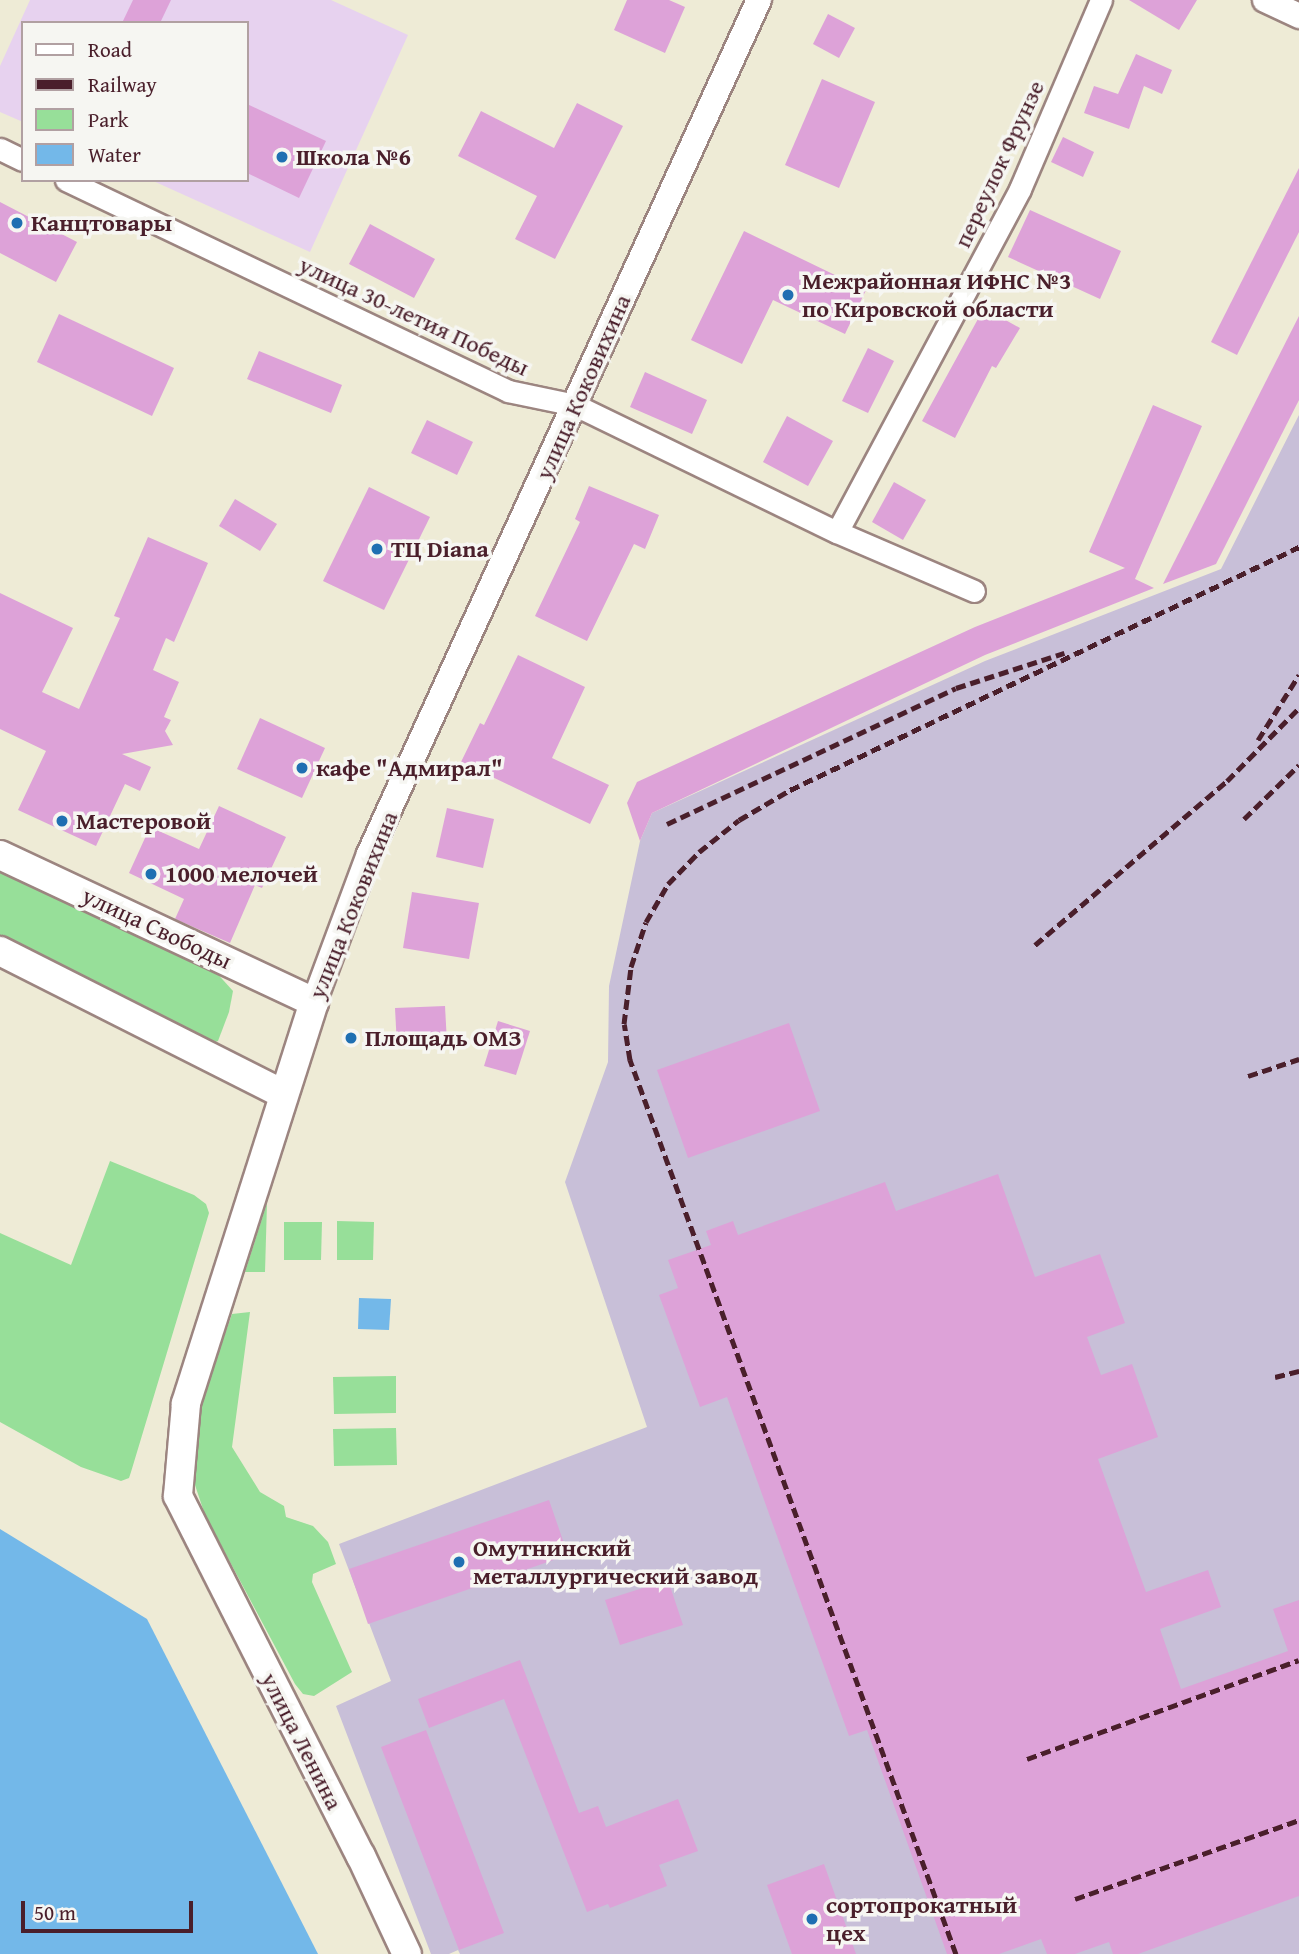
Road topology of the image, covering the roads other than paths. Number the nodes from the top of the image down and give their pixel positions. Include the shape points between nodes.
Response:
1 (759, 0) edge
2 (1101, 0) edge
3 (1265, 0) edge
4 (1299, 16) edge
5 (0, 149) edge
6 (21, 159) edge
7 (70, 182) edge
8 (575, 405) junction
9 (837, 532) junction
10 (974, 591) dead end
11 (0, 855) edge
12 (0, 951) edge
13 (314, 1002) junction
14 (284, 1094) junction
15 (192, 1530) joint
16 (407, 1954) edge

1 - 8 street, улица Коковихина
2 - 9 street, переулок Фрунзе via 1020,189
3 - 4 street
5 - 6 street
7 - 8 street, улица 30-летия Победы via 508,391
8 - 9 street, улица 30-летия Победы
8 - 13 street, улица Коковихина via 369,854
9 - 10 street, улица 30-летия Победы
11 - 13 main road, улица Свободы
12 - 14 main road
13 - 14 main road, улица Коковихина
14 - 15 main road, улица Коковихина via 186,1404 177,1496
15 - 16 main road, улица Ленина

